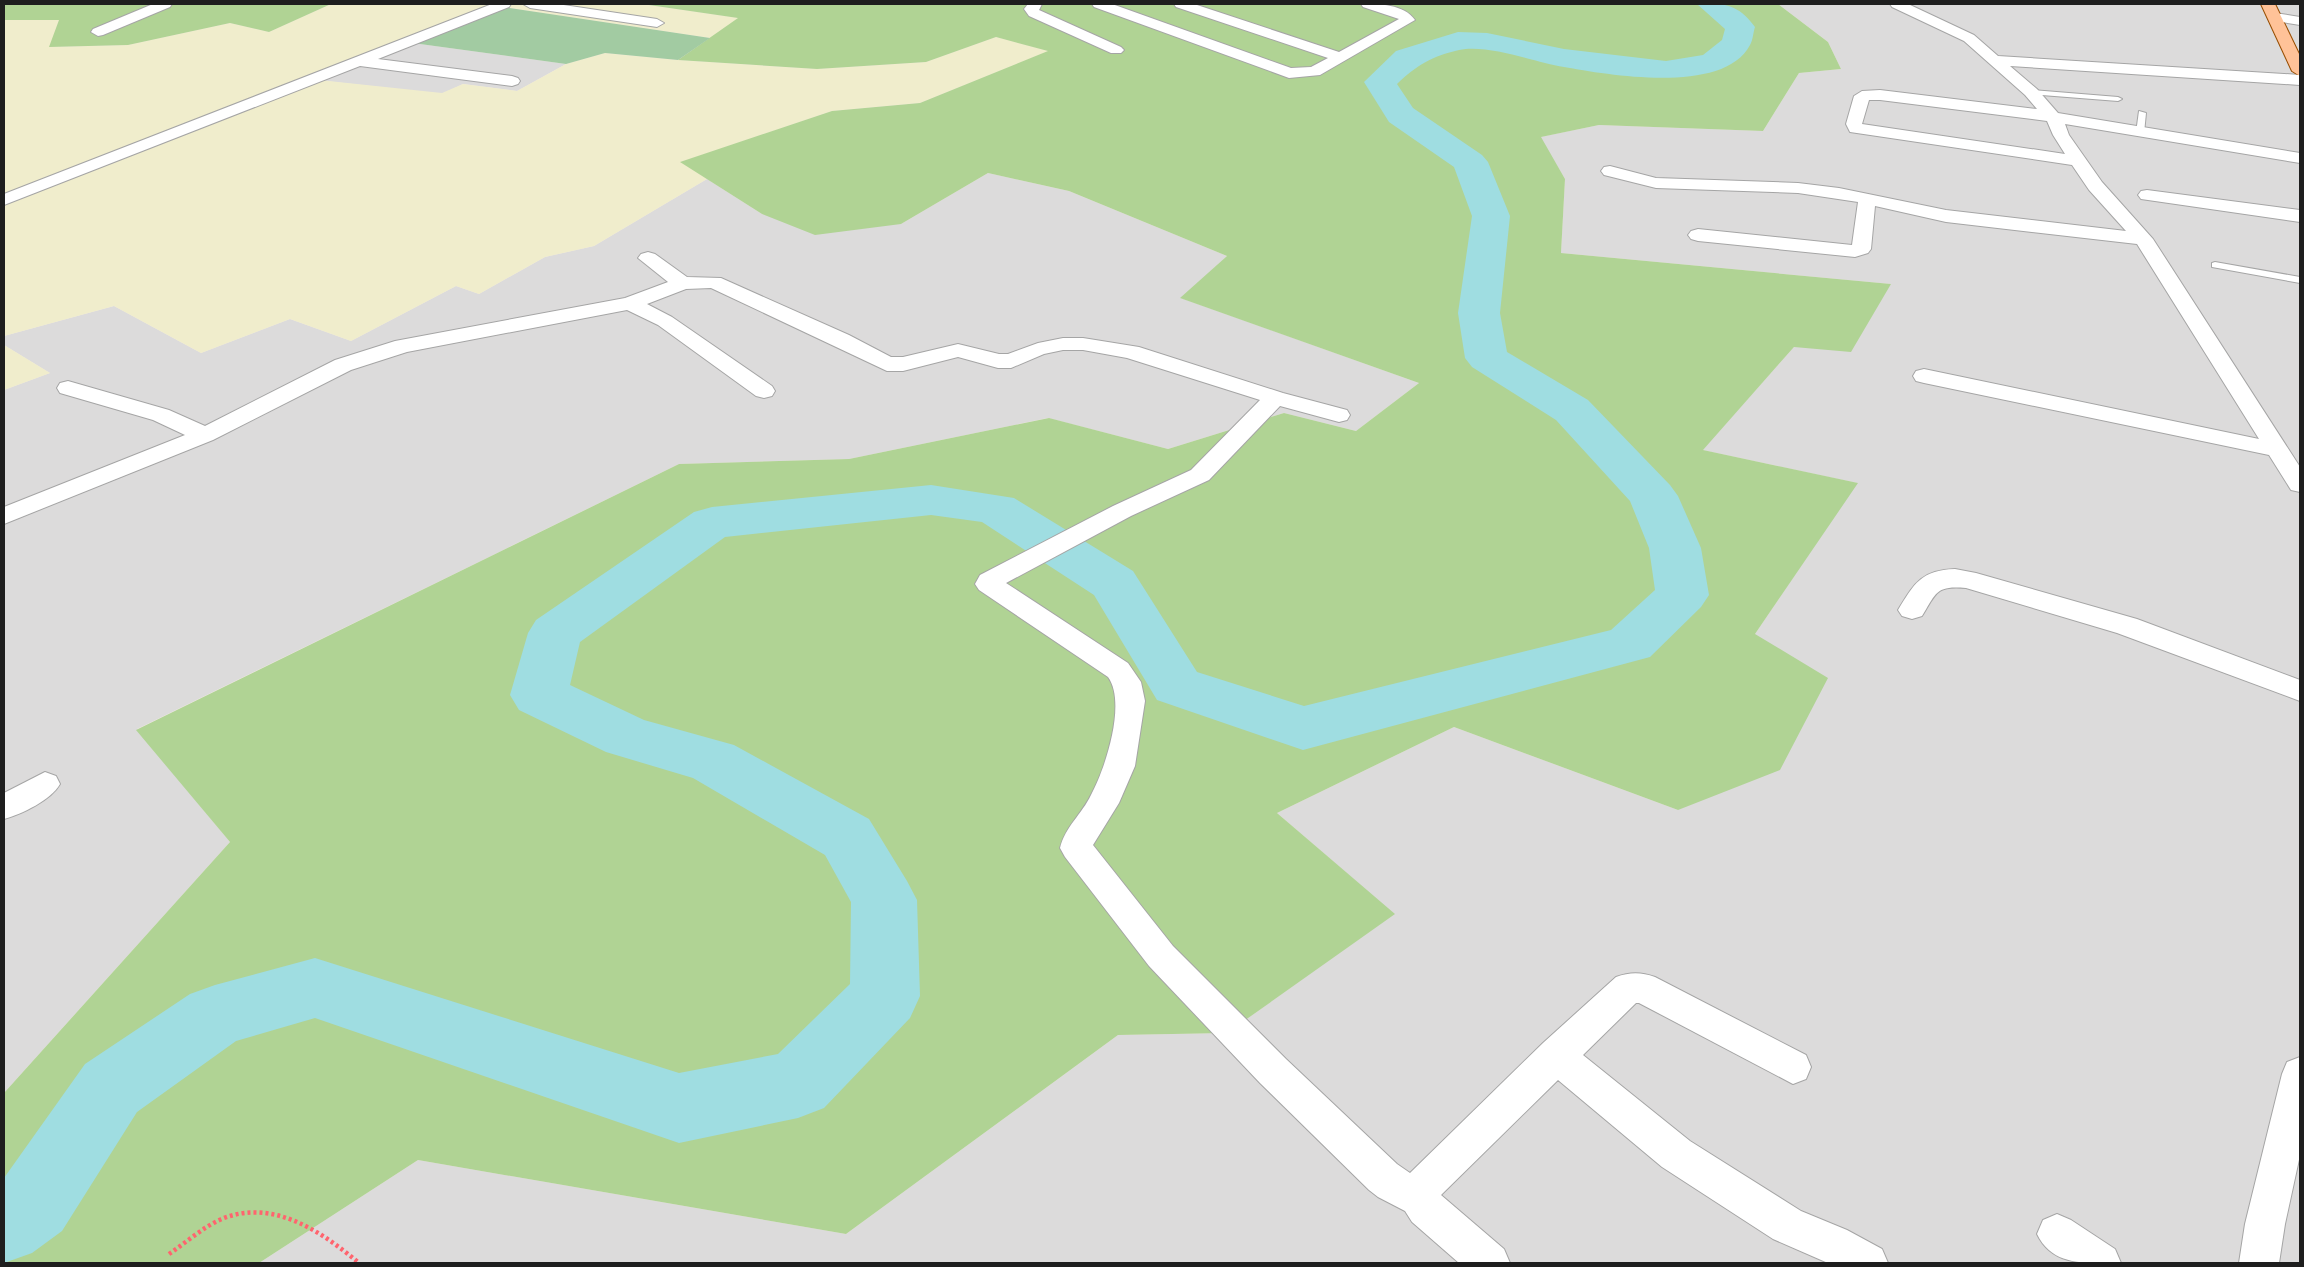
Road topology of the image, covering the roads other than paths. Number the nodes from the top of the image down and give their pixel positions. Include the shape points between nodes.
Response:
1 (165, 4) edge
2 (530, 4) edge
3 (1034, 4) edge
4 (1099, 4) edge
5 (1181, 4) edge
6 (1368, 4) edge
7 (1897, 4) edge
8 (2268, 4) edge
9 (494, 5) edge
10 (2275, 17) junction
11 (2300, 21) edge
12 (657, 23) dead end
13 (98, 32) dead end
14 (1116, 50) dead end
15 (1340, 57) junction
16 (359, 60) junction
17 (1995, 60) junction
18 (2300, 71) edge
19 (2300, 80) edge
20 (512, 81) dead end
21 (2031, 92) junction
22 (2118, 99) dead end
23 (2142, 112) dead end
24 (2054, 118) junction
25 (2140, 133) junction
26 (2300, 158) edge
27 (2079, 161) junction
28 (1610, 172) dead end
29 (2147, 195) dead end
30 (4, 200) edge
31 (1867, 200) junction
32 (2300, 216) edge
33 (1698, 235) dead end
34 (2144, 239) junction
35 (648, 258) dead end
36 (2215, 265) dead end
37 (2300, 280) edge
38 (683, 283) junction
39 (630, 303) junction
40 (1924, 376) dead end
41 (68, 388) dead end
42 (764, 392) dead end
43 (1275, 398) junction
44 (1339, 415) dead end
45 (205, 435) junction
46 (2277, 450) junction
47 (2300, 485) edge
48 (4, 516) edge
49 (1912, 610) dead end
50 (2300, 691) edge
51 (45, 784) dead end
52 (4, 807) edge
53 (1556, 1055) junction
54 (1793, 1067) dead end
55 (2300, 1074) edge
56 (1419, 1197) junction
57 (2057, 1234) dead end
58 (1490, 1263) edge
59 (1868, 1263) edge
60 (2101, 1263) edge
61 (2259, 1263) edge

1 - 13 street
2 - 12 street
3 - 14 street via 1031,9 1034,13
4 - 15 street via 1290,73 1314,72
5 - 15 street
6 - 15 street via 1405,16 1408,20
7 - 17 street via 1970,38
8 - 10 main road
9 - 16 street
10 - 11 street
10 - 18 main road
16 - 20 street
16 - 30 street
17 - 19 street
17 - 21 street
21 - 22 lane
21 - 24 street
23 - 25 lane
24 - 25 street
24 - 27 street
24 - 27 street via 1865,94 1854,124 1856,128 1866,130
25 - 26 street
27 - 34 street via 2095,186
28 - 31 street via 1656,183 1798,188
29 - 32 street
31 - 33 street via 1860,249 1855,251
31 - 34 street via 1946,216
34 - 46 street
35 - 38 street
36 - 37 lane
38 - 39 street
38 - 43 street via 714,282 886,364 904,364 958,350 998,361 1011,361 1038,349 1083,344 1131,352
39 - 42 street via 665,321
39 - 45 street via 403,346 343,365
40 - 46 street
41 - 45 street via 161,415
43 - 44 street
43 - 56 street via 1200,475 1122,511 989,581 988,586 1118,670 1127,682 1131,701 1120,766 1103,803 1078,839 1076,848 1161,956 1200,997 1388,1180
45 - 48 street
46 - 47 street
49 - 50 street via 1930,582 1944,577 1967,579 2127,626
51 - 52 street
53 - 54 street via 1628,988 1643,988
53 - 56 street via 1424,1184
53 - 59 street via 1676,1154 1787,1225
55 - 61 street
56 - 58 street via 1426,1208
57 - 60 street

